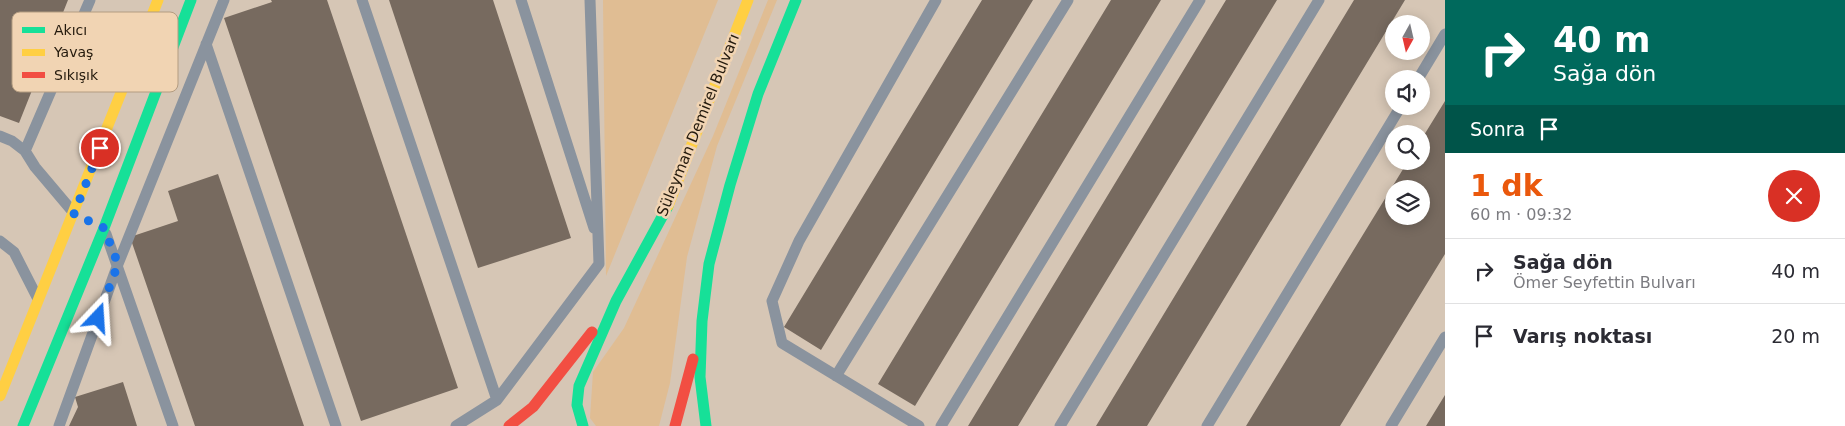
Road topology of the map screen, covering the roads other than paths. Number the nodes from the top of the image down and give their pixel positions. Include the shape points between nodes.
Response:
1 (90, 0) edge
2 (158, 0) edge
3 (191, 0) edge
4 (224, 0) edge
5 (362, 0) edge
6 (522, 0) edge
7 (590, 0) edge
8 (748, 0) edge
9 (796, 0) edge
10 (936, 0) edge
11 (1068, 0) edge
12 (1200, 0) edge
13 (1319, 0) edge
14 (85, 12) edge
15 (153, 12) edge
16 (178, 32) edge
17 (1445, 34) edge
18 (206, 44) junction
19 (1423, 70) edge
20 (50, 92) edge
21 (123, 92) edge
22 (154, 92) edge
23 (1396, 115) edge
24 (0, 136) edge
25 (25, 151) junction
26 (77, 215) junction
27 (100, 226) junction
28 (0, 241) edge
29 (598, 242) junction
30 (118, 264) junction
31 (616, 301) junction
32 (39, 302) junction
33 (702, 321) junction
34 (1445, 337) edge
35 (836, 376) junction
36 (0, 396) edge
37 (497, 400) junction
38 (23, 426) edge
39 (59, 426) edge
40 (173, 426) edge
41 (336, 426) edge
42 (456, 426) edge
43 (509, 426) edge
44 (583, 426) edge
45 (675, 426) edge
46 (706, 426) edge
47 (919, 426) edge
48 (941, 426) edge
49 (1060, 426) edge
50 (1207, 426) edge
51 (1391, 426) edge

1 - 14 lane
2 - 15 street
3 - 16 street
4 - 18 lane
5 - 37 lane
6 - 29 lane
7 - 29 lane
8 - 31 street, Süleyman Demirel Bulvarı via 669,204
9 - 33 street via 758,94 730,185 709,264
10 - 35 lane via 799,241 772,301 782,343
11 - 35 lane
12 - 48 lane
13 - 49 lane
17 - 19 lane
18 - 30 lane
18 - 41 lane
20 - 25 lane
21 - 26 street
22 - 27 street
23 - 50 lane
24 - 25 lane
25 - 26 lane
26 - 32 street
27 - 30 lane
27 - 38 street
28 - 32 lane via 14,252
29 - 37 lane via 599,264
30 - 39 lane
30 - 40 lane
31 - 43 street via 533,407
31 - 44 street via 579,386 577,405
32 - 36 street
33 - 45 street
33 - 46 street via 700,377
34 - 51 lane
35 - 47 lane
37 - 42 lane

